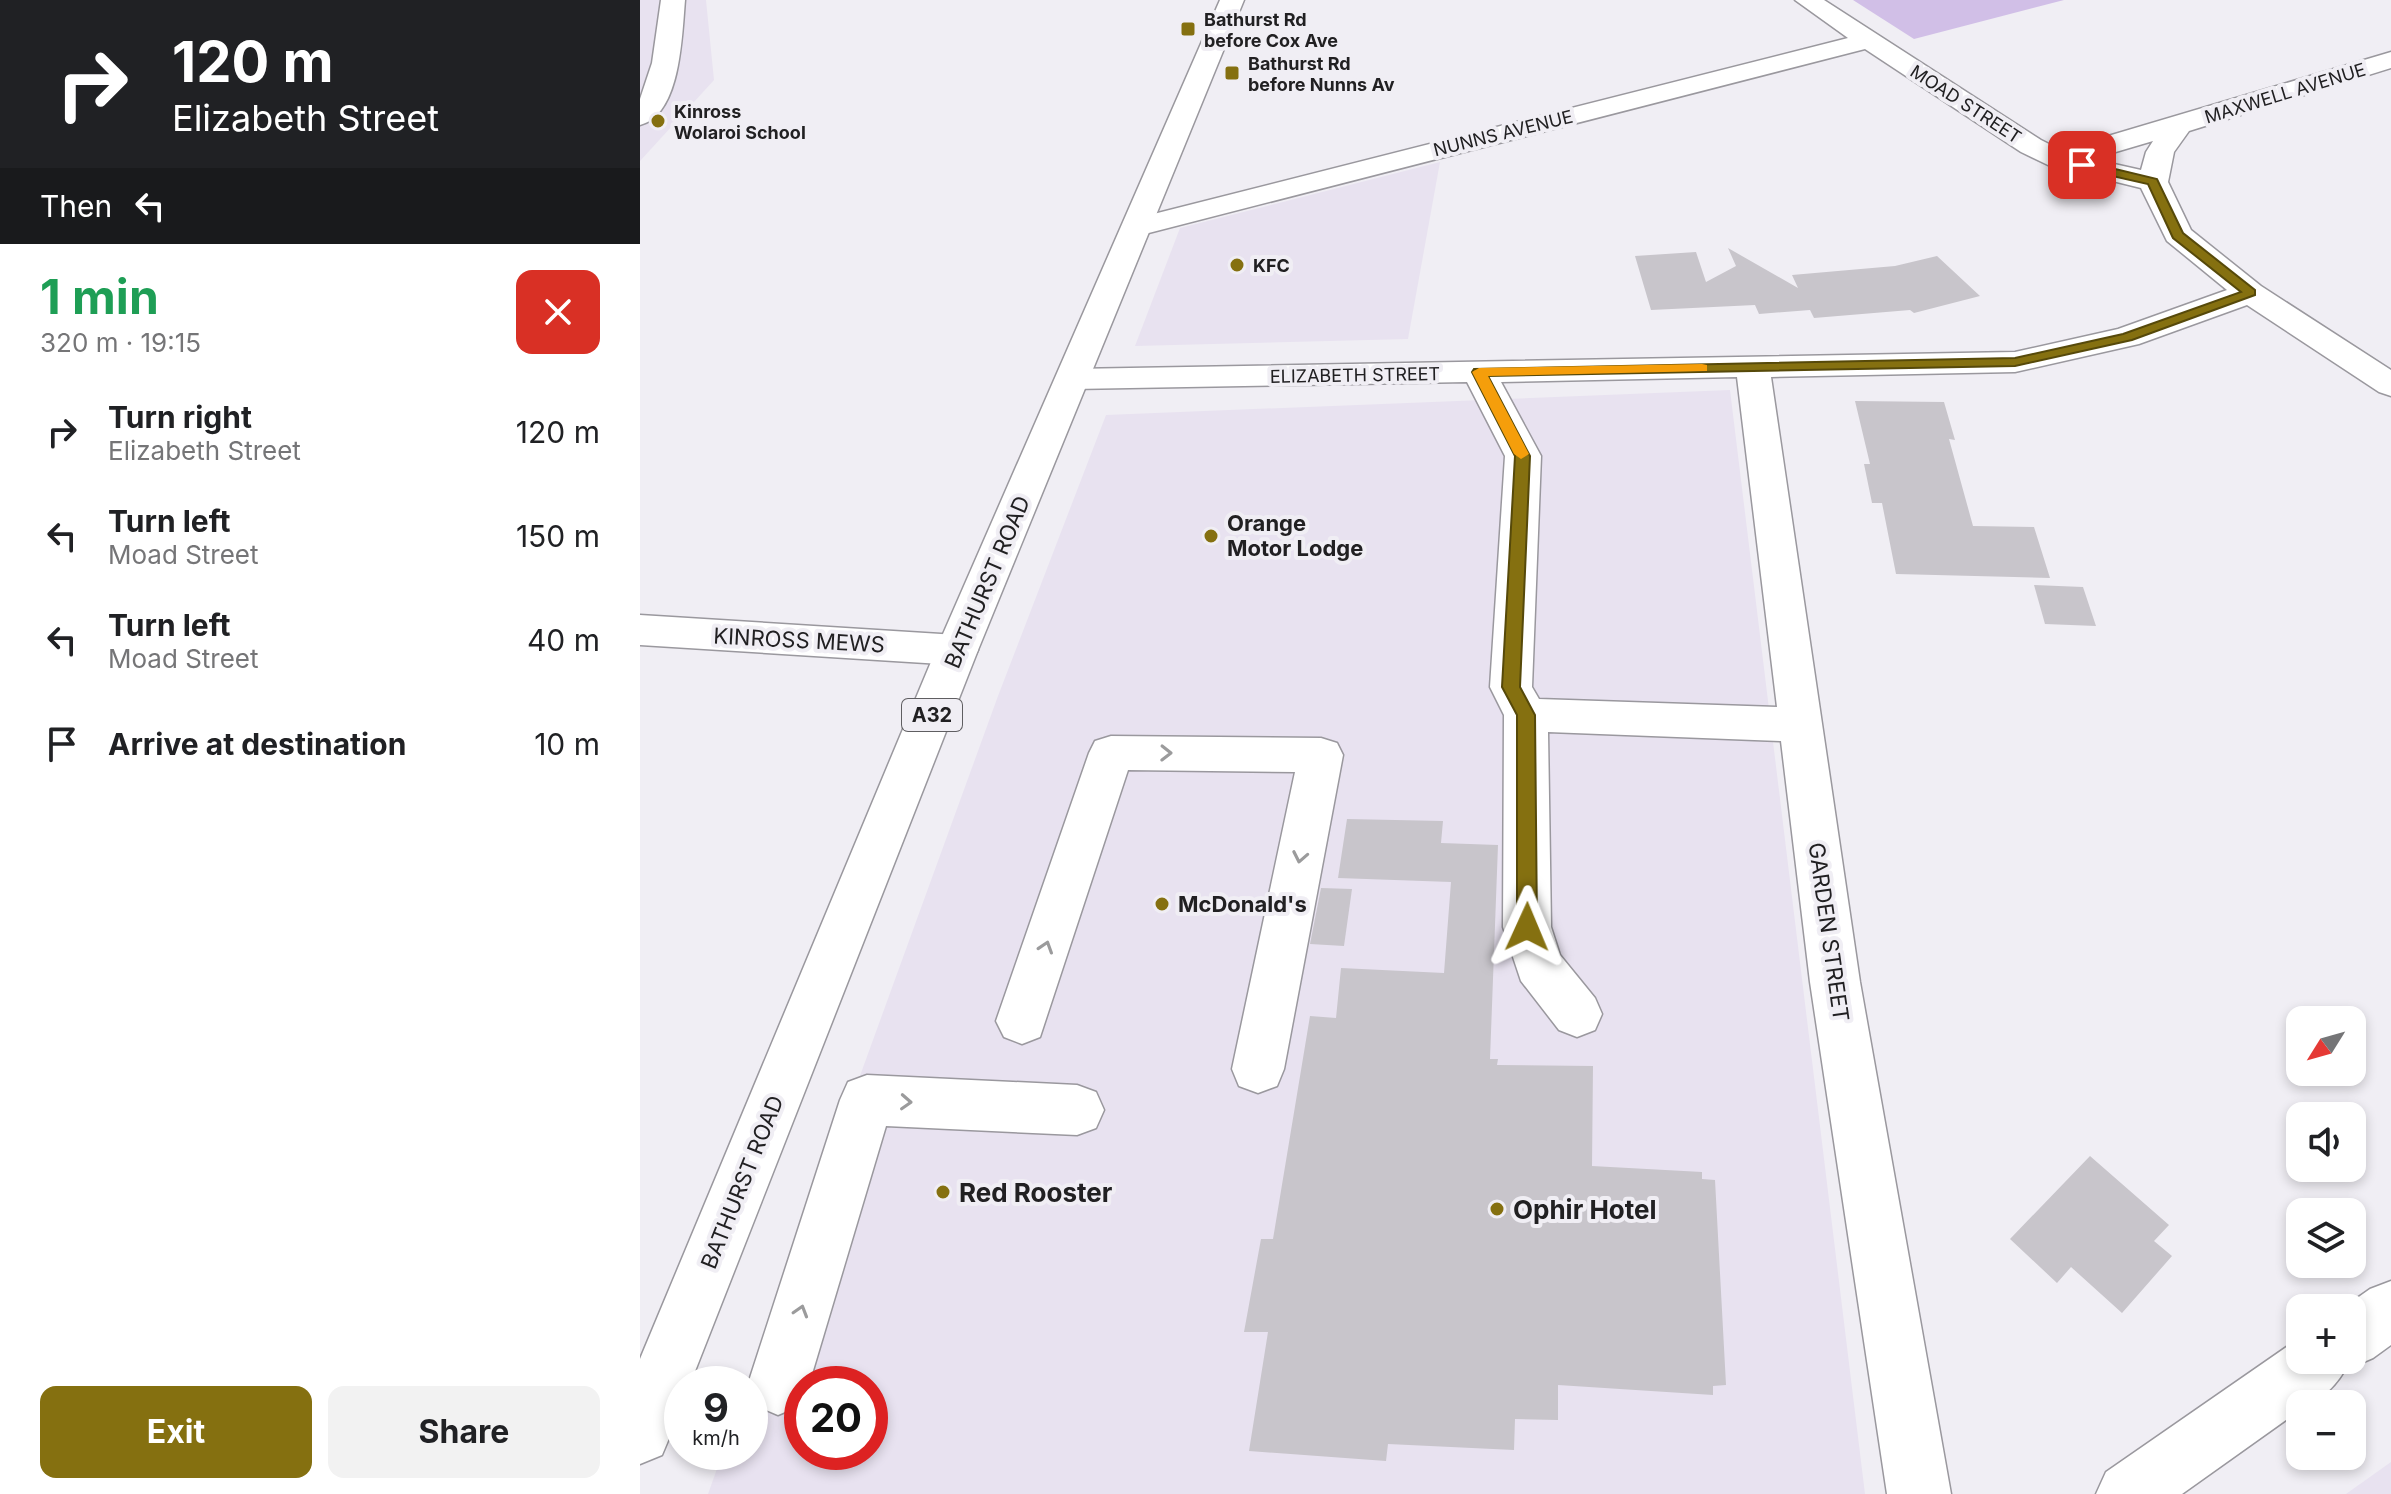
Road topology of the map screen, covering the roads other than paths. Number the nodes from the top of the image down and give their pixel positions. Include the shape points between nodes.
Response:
1 (673, 0) edge
2 (1232, 0) edge
3 (1807, 0) edge
4 (1868, 41) junction
5 (2391, 60) edge
6 (640, 117) edge
7 (2179, 125) junction
8 (2058, 159) junction
9 (2153, 182) junction
10 (1137, 227) junction
11 (2250, 293) junction
12 (1753, 367) junction
13 (1479, 372) junction
14 (1073, 379) junction
15 (2391, 385) edge
16 (640, 630) edge
17 (957, 650) junction
18 (1526, 715) junction
19 (1801, 725) junction
20 (1577, 1014) dead end
21 (1022, 1021) dead end
22 (1258, 1069) dead end
23 (1077, 1110) dead end
24 (2391, 1310) edge
25 (2366, 1327) edge
26 (2299, 1374) edge
27 (778, 1385) dead end
28 (640, 1433) edge
29 (1919, 1494) edge
30 (2128, 1494) edge

1 - 6 main road via 659,93
2 - 10 main road, BATHURST ROAD / A32
3 - 4 main road, MOAD STREET
4 - 8 main road, MOAD STREET
4 - 10 main road, NUNNS AVENUE
5 - 7 main road, MAXWELL AVENUE
7 - 8 main road, MAXWELL AVENUE
7 - 9 main road, MAXWELL AVENUE via 2160,152
8 - 9 main road, MOAD STREET
9 - 11 main road via 2178,235
10 - 14 main road, BATHURST ROAD / A32
11 - 12 main road, ELIZABETH STREET via 2127,337 2015,362
11 - 15 main road
12 - 13 main road, ELIZABETH STREET
12 - 19 main road, GARDEN STREET
13 - 14 main road, ELIZABETH STREET
13 - 18 main road via 1523,456 1511,687
14 - 17 main road, BATHURST ROAD / A32
16 - 17 main road, KINROSS MEWS
17 - 28 main road, BATHURST ROAD / A32
18 - 19 main road
18 - 20 main road via 1527,927 1539,966
19 - 29 main road, GARDEN STREET via 1835,982
21 -> 22 main road via 1111,753 1321,755
27 -> 23 main road via 867,1100
24 - 25 main road
26 - 30 main road

